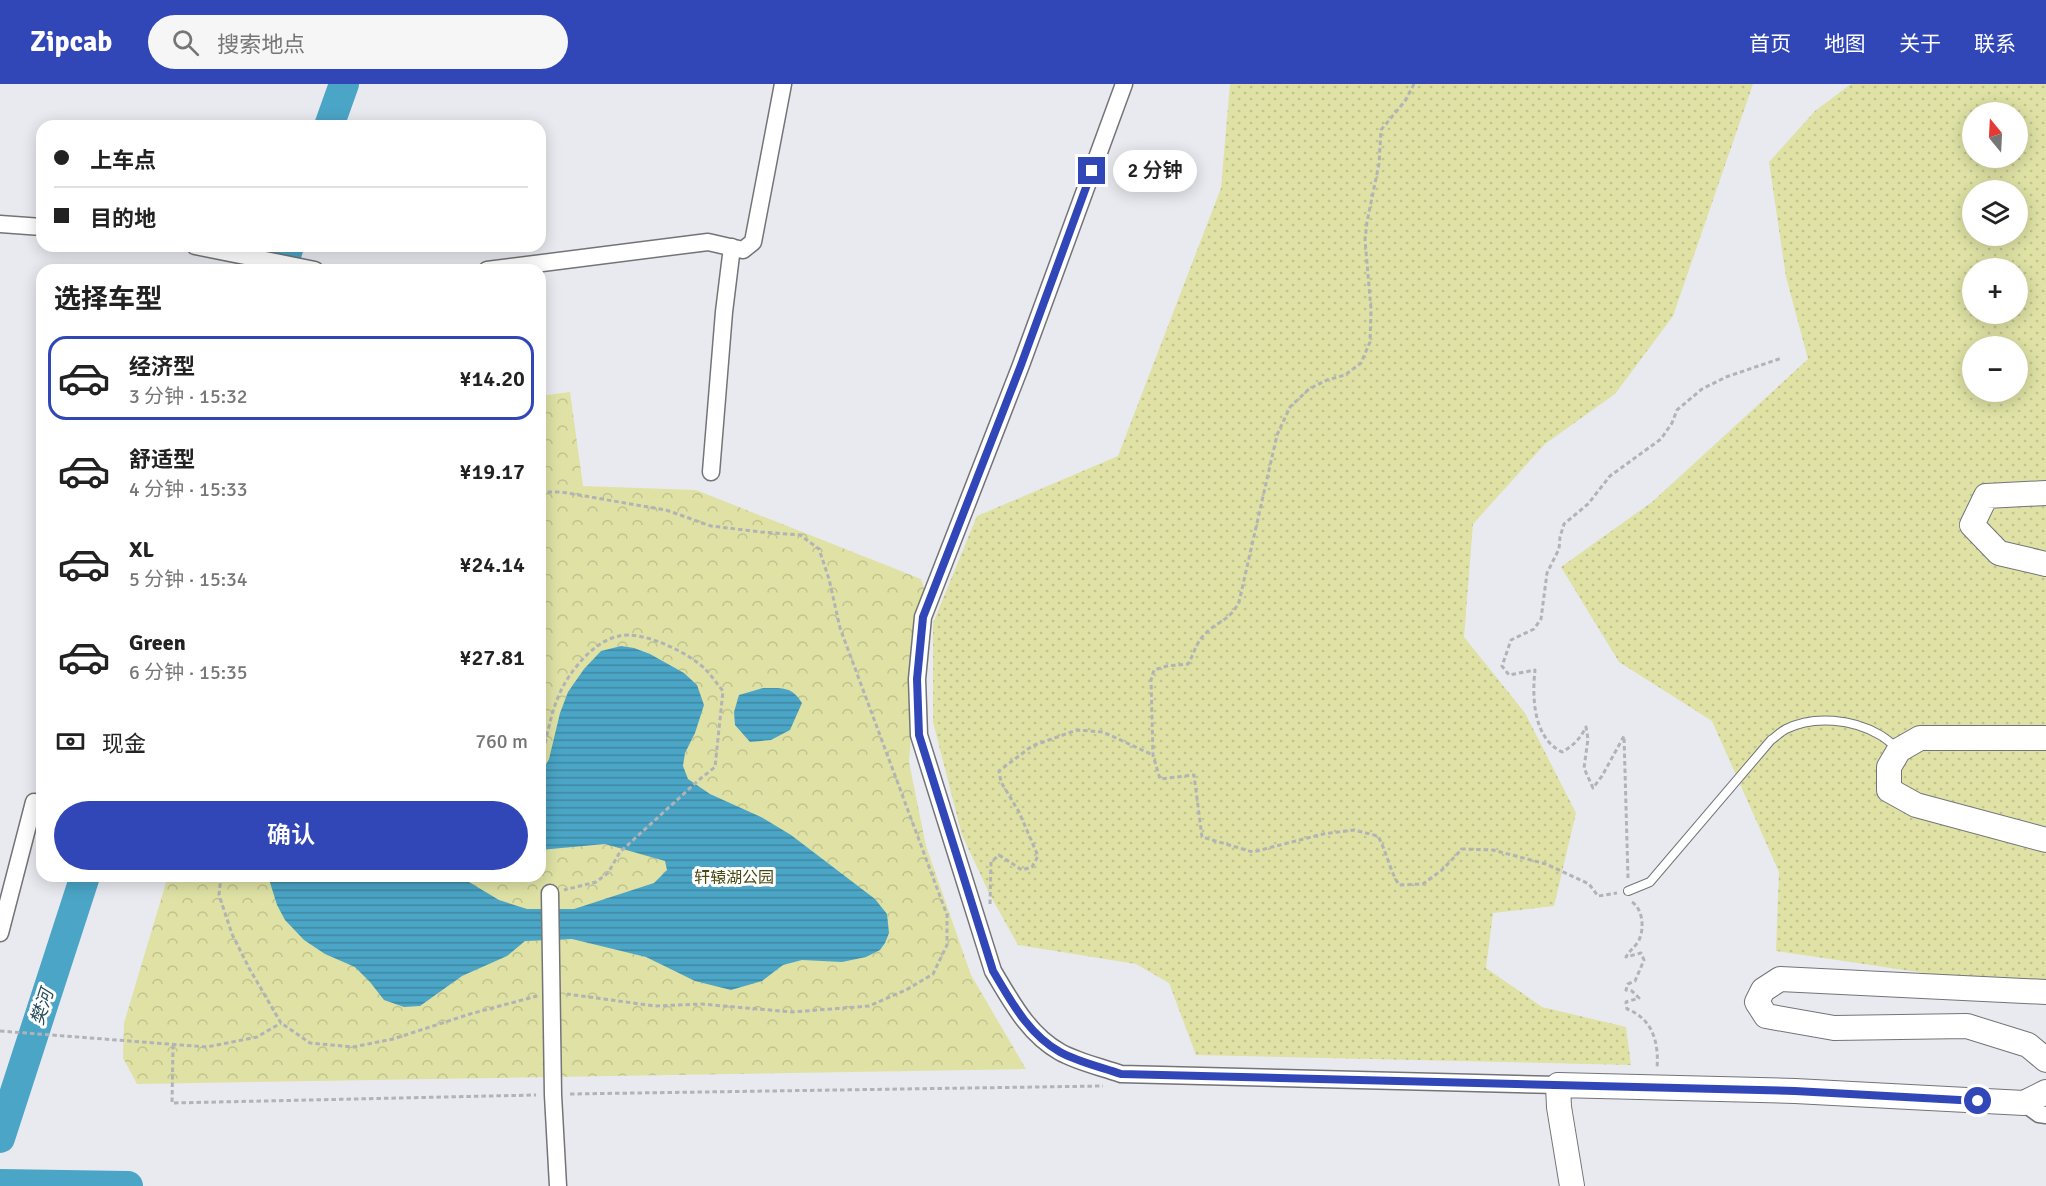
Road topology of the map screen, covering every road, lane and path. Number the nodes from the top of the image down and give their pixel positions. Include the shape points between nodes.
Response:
1 (783, 84) edge
2 (1124, 84) edge
3 (1414, 84) edge
4 (0, 224) edge
5 (36, 227) edge
6 (732, 248) junction
7 (228, 252) edge
8 (288, 264) edge
9 (534, 264) edge
10 (1782, 358) dead end
11 (711, 472) dead end
12 (546, 493) edge
13 (2046, 493) edge
14 (2046, 564) edge
15 (546, 734) edge
16 (2046, 738) edge
17 (1899, 750) junction
18 (1154, 755) junction
19 (34, 802) dead end
20 (2046, 840) edge
21 (220, 882) edge
22 (1628, 891) junction
23 (550, 893) joint
24 (976, 914) junction
25 (0, 933) edge
26 (2046, 992) edge
27 (552, 993) junction
28 (281, 1023) junction
29 (0, 1031) edge
30 (173, 1045) junction
31 (2046, 1060) edge
32 (1121, 1074) junction
33 (1655, 1088) junction
34 (2046, 1092) edge
35 (553, 1095) junction
36 (1559, 1096) junction
37 (2024, 1103) junction
38 (2046, 1115) edge
39 (558, 1186) edge
40 (1572, 1186) edge

1 - 6 street via 753,243 743,250
2 - 24 street via 923,617 917,679 919,735
3 - 18 path via 1380,130 1379,164 1365,240 1370,342 1361,363 1345,375 1309,389 1290,407 1277,435 1234,613 1206,633 1188,664 1154,670
4 - 5 street
6 - 9 street via 708,242
6 - 11 street
7 - 8 street
10 - 22 path via 1714,382 1685,401 1661,439 1610,476 1588,504 1564,524 1559,549 1547,573 1541,619 1534,629 1511,640 1505,654 1502,666 1509,675 1535,670 1533,698 1544,736 1553,748 1562,752 1572,747 1586,728 1584,768 1593,788 1624,735
12 - 27 path via 666,510 711,526 800,534 819,549 840,628 947,915 947,945 933,974 869,1006 792,1012 701,1004 655,1006
13 - 14 street via 1986,496 1972,525 1999,553
15 - 23 path via 549,719 570,676 601,643 621,635 648,637 676,650 705,668 723,691 715,767 620,852 608,873 596,882
16 - 17 street via 1920,738
17 - 20 street via 1889,767 1889,790 1916,805
17 - 22 lane via 1881,735 1843,722 1814,720 1785,729 1771,740 1650,882
18 - 22 path via 1160,779 1194,775 1203,837 1253,852 1354,830 1378,836 1399,885 1423,884 1462,849 1493,850 1546,864 1589,884 1598,896
18 - 24 path via 1103,732 1077,730 1032,746 999,771 1038,856 1032,867 1022,870 999,855 991,862 990,913
19 - 25 street
21 - 28 path via 219,895 232,934
22 - 33 path via 1630,900 1641,911 1641,937 1626,957 1641,954 1644,960 1635,981 1626,990 1639,998 1626,1002 1627,1009 1652,1029 1657,1042
23 - 27 street
24 - 32 street via 993,971 1034,1032 1060,1052
26 - 31 street via 1780,979 1763,990 1757,1002 1766,1016 1834,1028 1967,1026 2028,1046
27 - 28 path via 353,1047 309,1043
27 - 35 street
28 - 30 path via 257,1037 207,1047
29 - 30 path
30 - 35 path via 172,1103
32 - 35 path via 1110,1086
32 - 36 street
33 - 36 street
33 - 37 street
34 - 37 street
35 - 39 street
36 - 40 street
37 - 38 street

